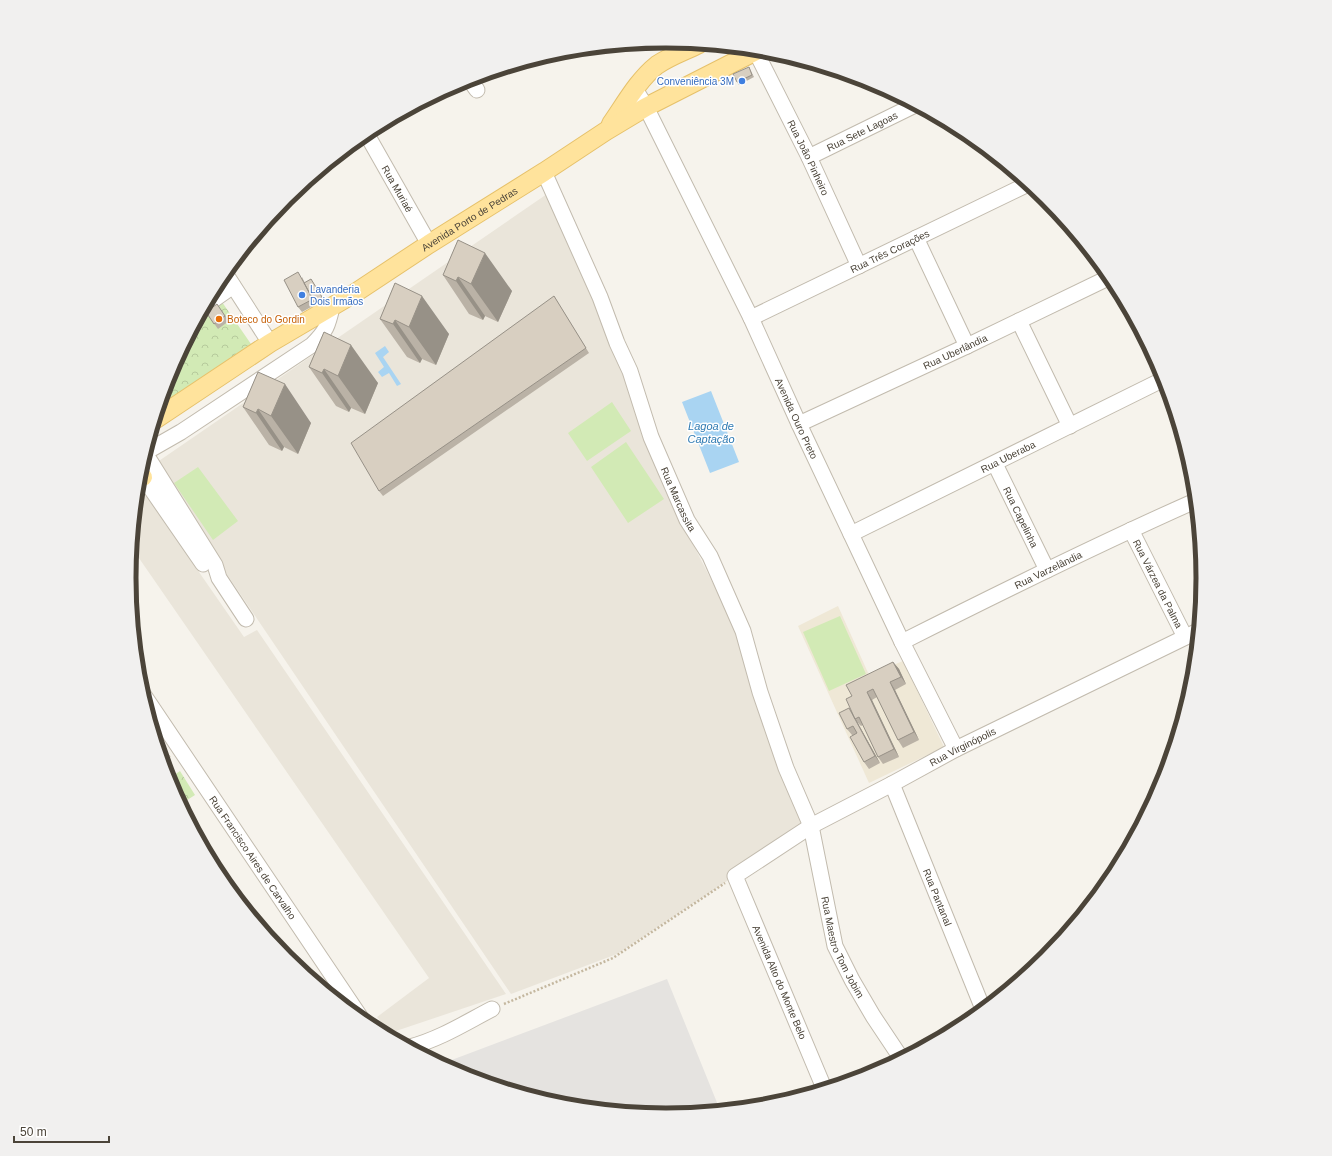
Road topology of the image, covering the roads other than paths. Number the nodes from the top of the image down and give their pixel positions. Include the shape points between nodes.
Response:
1 (688, 49) edge
2 (747, 55) edge
3 (759, 57) edge
4 (636, 89) junction
5 (646, 107) junction
6 (909, 108) edge
7 (606, 131) junction
8 (369, 139) edge
9 (809, 157) junction
10 (544, 172) junction
11 (1023, 187) edge
12 (916, 238) junction
13 (429, 244) junction
14 (860, 266) junction
15 (229, 279) edge
16 (1104, 280) edge
17 (233, 286) junction
18 (217, 298) edge
19 (332, 307) junction
20 (751, 318) junction
21 (1019, 321) junction
22 (270, 343) junction
23 (967, 346) junction
24 (1158, 382) edge
25 (162, 415) edge
26 (799, 424) junction
27 (1070, 426) junction
28 (152, 448) edge
29 (150, 458) edge
30 (995, 464) junction
31 (145, 482) edge
32 (1190, 504) edge
33 (1131, 530) junction
34 (852, 534) junction
35 (1047, 570) junction
36 (219, 578) junction
37 (246, 619) dead end
38 (1191, 634) edge
39 (902, 642) junction
40 (152, 708) edge
41 (956, 749) junction
42 (892, 784) junction
43 (810, 826) junction
44 (735, 876) joint
45 (981, 1004) edge
46 (354, 1006) edge
47 (492, 1009) road end
48 (417, 1045) edge
49 (898, 1054) edge
50 (822, 1084) edge

1 - 4 main road, Avenida Porto de Pedras via 657,66 644,77
2 - 5 main road, Avenida Porto de Pedras
3 - 9 street, Rua João Pinheiro
4 - 5 street, Avenida Ouro Preto
4 - 7 main road, Avenida Porto de Pedras
5 - 7 main road, Avenida Porto de Pedras
5 - 20 street, Avenida Ouro Preto
6 - 9 street, Rua Sete Lagoas
7 - 10 main road, Avenida Porto de Pedras
8 - 13 street, Rua Muriaé
9 - 14 street, Rua João Pinheiro
10 - 13 main road, Avenida Porto de Pedras
10 - 43 street, Rua Marcassita via 630,371 654,444 687,520 710,556 743,631 760,692 786,768
11 - 12 street, Rua Três Corações
12 - 14 street, Rua Três Corações
12 - 23 street
13 - 19 main road, Avenida Porto de Pedras
14 - 20 street, Rua Três Corações
15 - 17 street
16 - 21 street, Rua Uberlândia
17 - 18 street
17 - 22 street
19 - 22 main road, Avenida Porto de Pedras
19 - 28 street via 328,326 312,345
20 - 26 street, Avenida Ouro Preto
21 - 23 street, Rua Uberlândia
21 - 27 street
22 - 25 main road, Avenida Porto de Pedras
23 - 26 street, Rua Uberlândia
24 - 27 street, Rua Uberaba
26 - 34 street, Avenida Ouro Preto
27 - 30 street, Rua Uberaba
29 - 36 street via 215,565
30 - 34 street, Rua Uberaba
30 - 35 street, Rua Capelinha
31 - 36 street via 206,568
32 - 33 street, Rua Varzelândia
33 - 35 street, Rua Varzelândia
33 - 38 street, Rua Várzea da Palma
34 - 39 street, Avenida Ouro Preto
35 - 39 street, Rua Varzelândia
36 - 37 street
38 - 41 street, Rua Virginópolis
39 - 41 street, Avenida Ouro Preto
40 - 46 street, Rua Francisco Aires de Carvalho
41 - 42 street, Rua Virginópolis
42 - 43 street, Rua Virginópolis
42 - 45 street, Rua Pantanal
43 - 44 street, Rua Virginópolis
43 - 49 street, Rua Maestro Tom Jobim via 835,946 866,1004
44 - 50 street, Avenida Alto do Monte Belo
47 - 48 street via 447,1033

